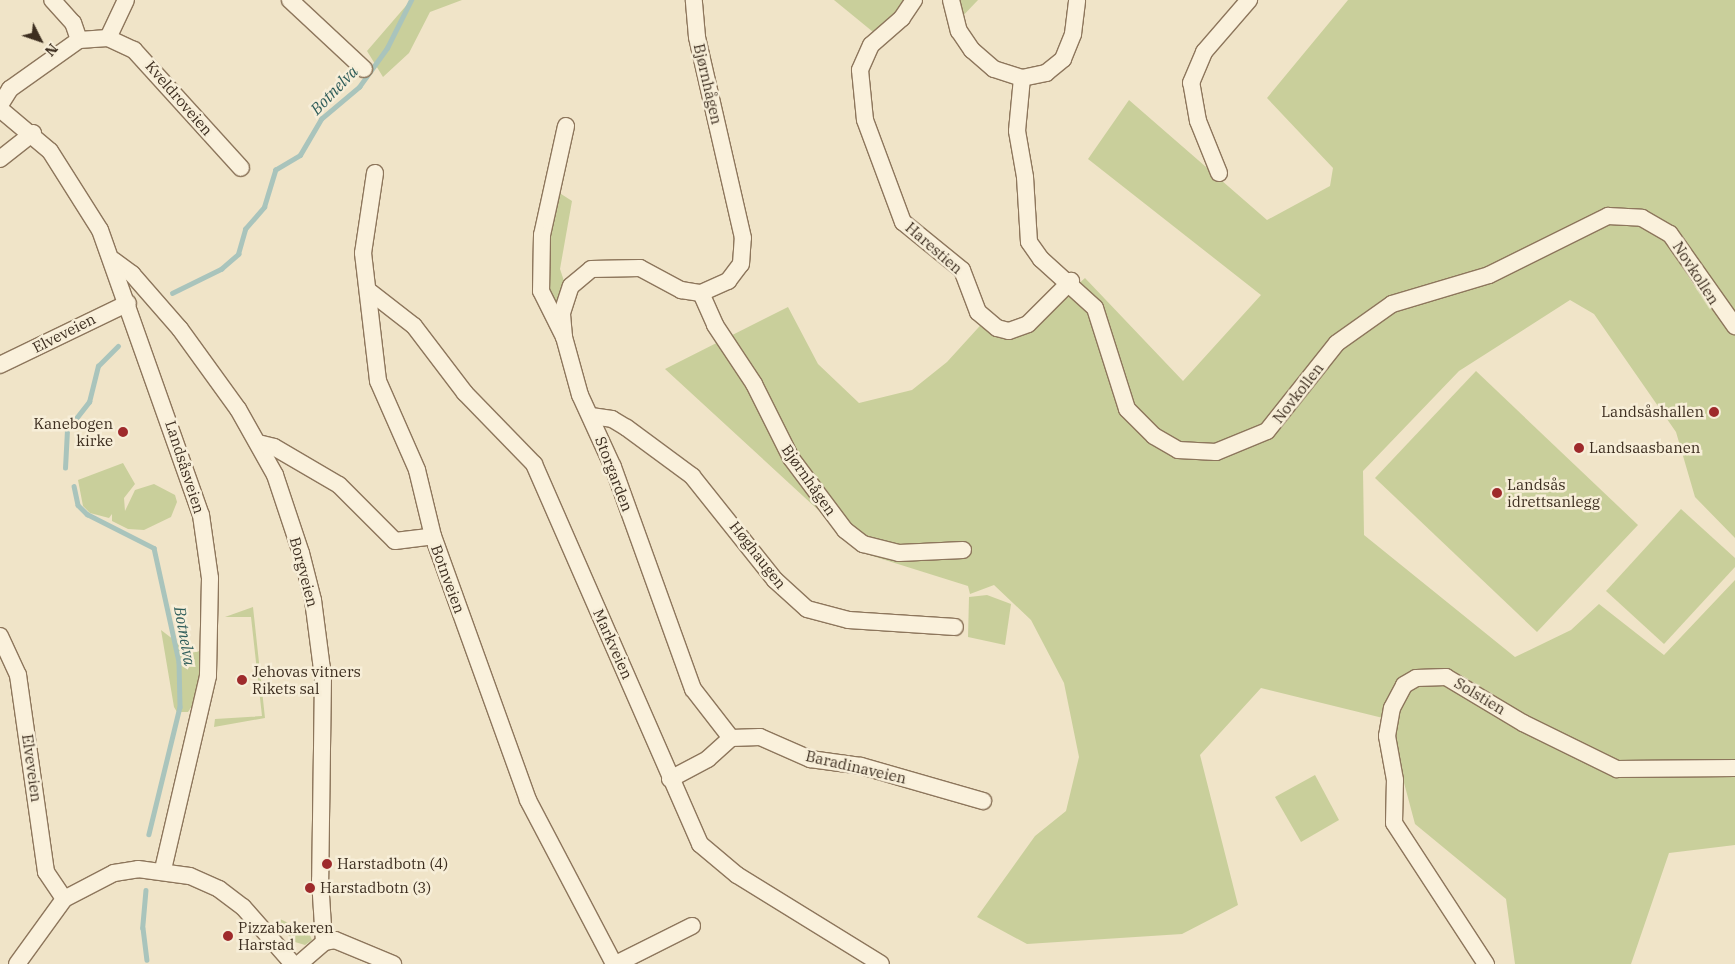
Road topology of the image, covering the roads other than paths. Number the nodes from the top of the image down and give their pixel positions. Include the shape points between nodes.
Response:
1 (52, 0) edge
2 (126, 0) edge
3 (290, 0) edge
4 (694, 0) edge
5 (914, 0) edge
6 (951, 0) edge
7 (1077, 0) edge
8 (1249, 0) edge
9 (108, 38) junction
10 (79, 40) junction
11 (364, 69) dead end
12 (1022, 78) junction
13 (0, 105) edge
14 (0, 109) edge
15 (566, 126) dead end
16 (33, 133) junction
17 (0, 160) edge
18 (241, 168) dead end
19 (375, 173) dead end
20 (1220, 173) dead end
21 (113, 260) junction
22 (1071, 282) junction
23 (369, 291) junction
24 (701, 293) junction
25 (128, 303) junction
26 (1735, 326) edge
27 (564, 337) junction
28 (0, 365) edge
29 (591, 416) junction
30 (258, 442) junction
31 (432, 536) junction
32 (963, 550) dead end
33 (955, 627) dead end
34 (0, 636) edge
35 (731, 738) junction
36 (1735, 768) edge
37 (670, 779) junction
38 (982, 801) dead end
39 (163, 870) junction
40 (64, 899) junction
41 (692, 926) dead end
42 (324, 942) junction
43 (17, 964) edge
44 (293, 964) edge
45 (299, 964) edge
46 (393, 964) edge
47 (615, 964) edge
48 (881, 964) edge
49 (1486, 964) edge

1 - 10 street via 73,23
2 - 9 street
3 - 11 street
4 - 24 street, Bjørnhågen via 697,37 744,252 728,281
5 - 22 street, Harestien via 902,18 871,45 860,70 864,120 903,222 962,270 983,319 997,328 1009,331 1028,324
6 - 12 street via 959,31 972,50 994,68
7 - 12 street via 1074,34 1063,59 1046,73
8 - 20 street via 1204,52 1191,83 1198,122
9 - 10 street
9 - 18 street, Kveldroveien via 142,56
10 - 13 street via 17,83
12 - 22 street, Novkollen via 1017,131 1025,177 1026,233 1041,260
14 - 16 street, Landsåsveien
15 - 27 street, Storgarden via 545,219 540,273 546,308
16 - 17 street
16 - 21 street, Landsåsveien via 85,201
19 - 23 street, Botnveien via 363,253
21 - 25 street, Landsåsveien
21 - 30 street, Borgveien via 132,274 201,355
22 - 26 street, Novkollen via 1101,318 1117,389 1134,418 1166,444 1198,454 1216,452 1267,431 1336,343 1373,314 1407,298 1489,275 1608,216 1642,218 1670,234
23 - 31 street, Botnveien via 378,381 417,470
23 - 37 street, Markveien via 414,326 465,393 534,464
24 - 27 street via 681,290 640,268 591,269 570,286 562,313
24 - 32 street, Bjørnhågen via 715,326 754,384 791,458 845,530 863,544 899,553
25 - 28 street, Elveveien
25 - 39 street, Landsåsveien via 199,508 210,578 208,676
27 - 29 street, Storgarden
29 - 33 street, Høghaugen via 612,419 686,471 716,502 775,580 807,609 849,620
29 - 35 street, Storgarden via 693,689
30 - 31 street via 274,446 339,485 396,541 410,543
30 - 42 street, Borgveien via 280,489 301,553 320,644
31 - 47 street, Botnveien via 528,800
34 - 40 street, Elveveien via 18,675 46,872
35 - 37 street via 708,759
35 - 38 street, Baradinaveien via 760,737 810,759 861,766
36 - 49 street, Solstien via 1617,769 1523,724 1446,677 1416,678 1404,685 1392,708 1387,736 1394,780 1394,823
37 - 48 street, Markveien via 693,835 708,853 737,875
39 - 40 street via 114,873
39 - 44 street via 199,879 232,897
40 - 43 street
41 - 47 street, Botnveien
42 - 45 street
42 - 46 street via 347,942

